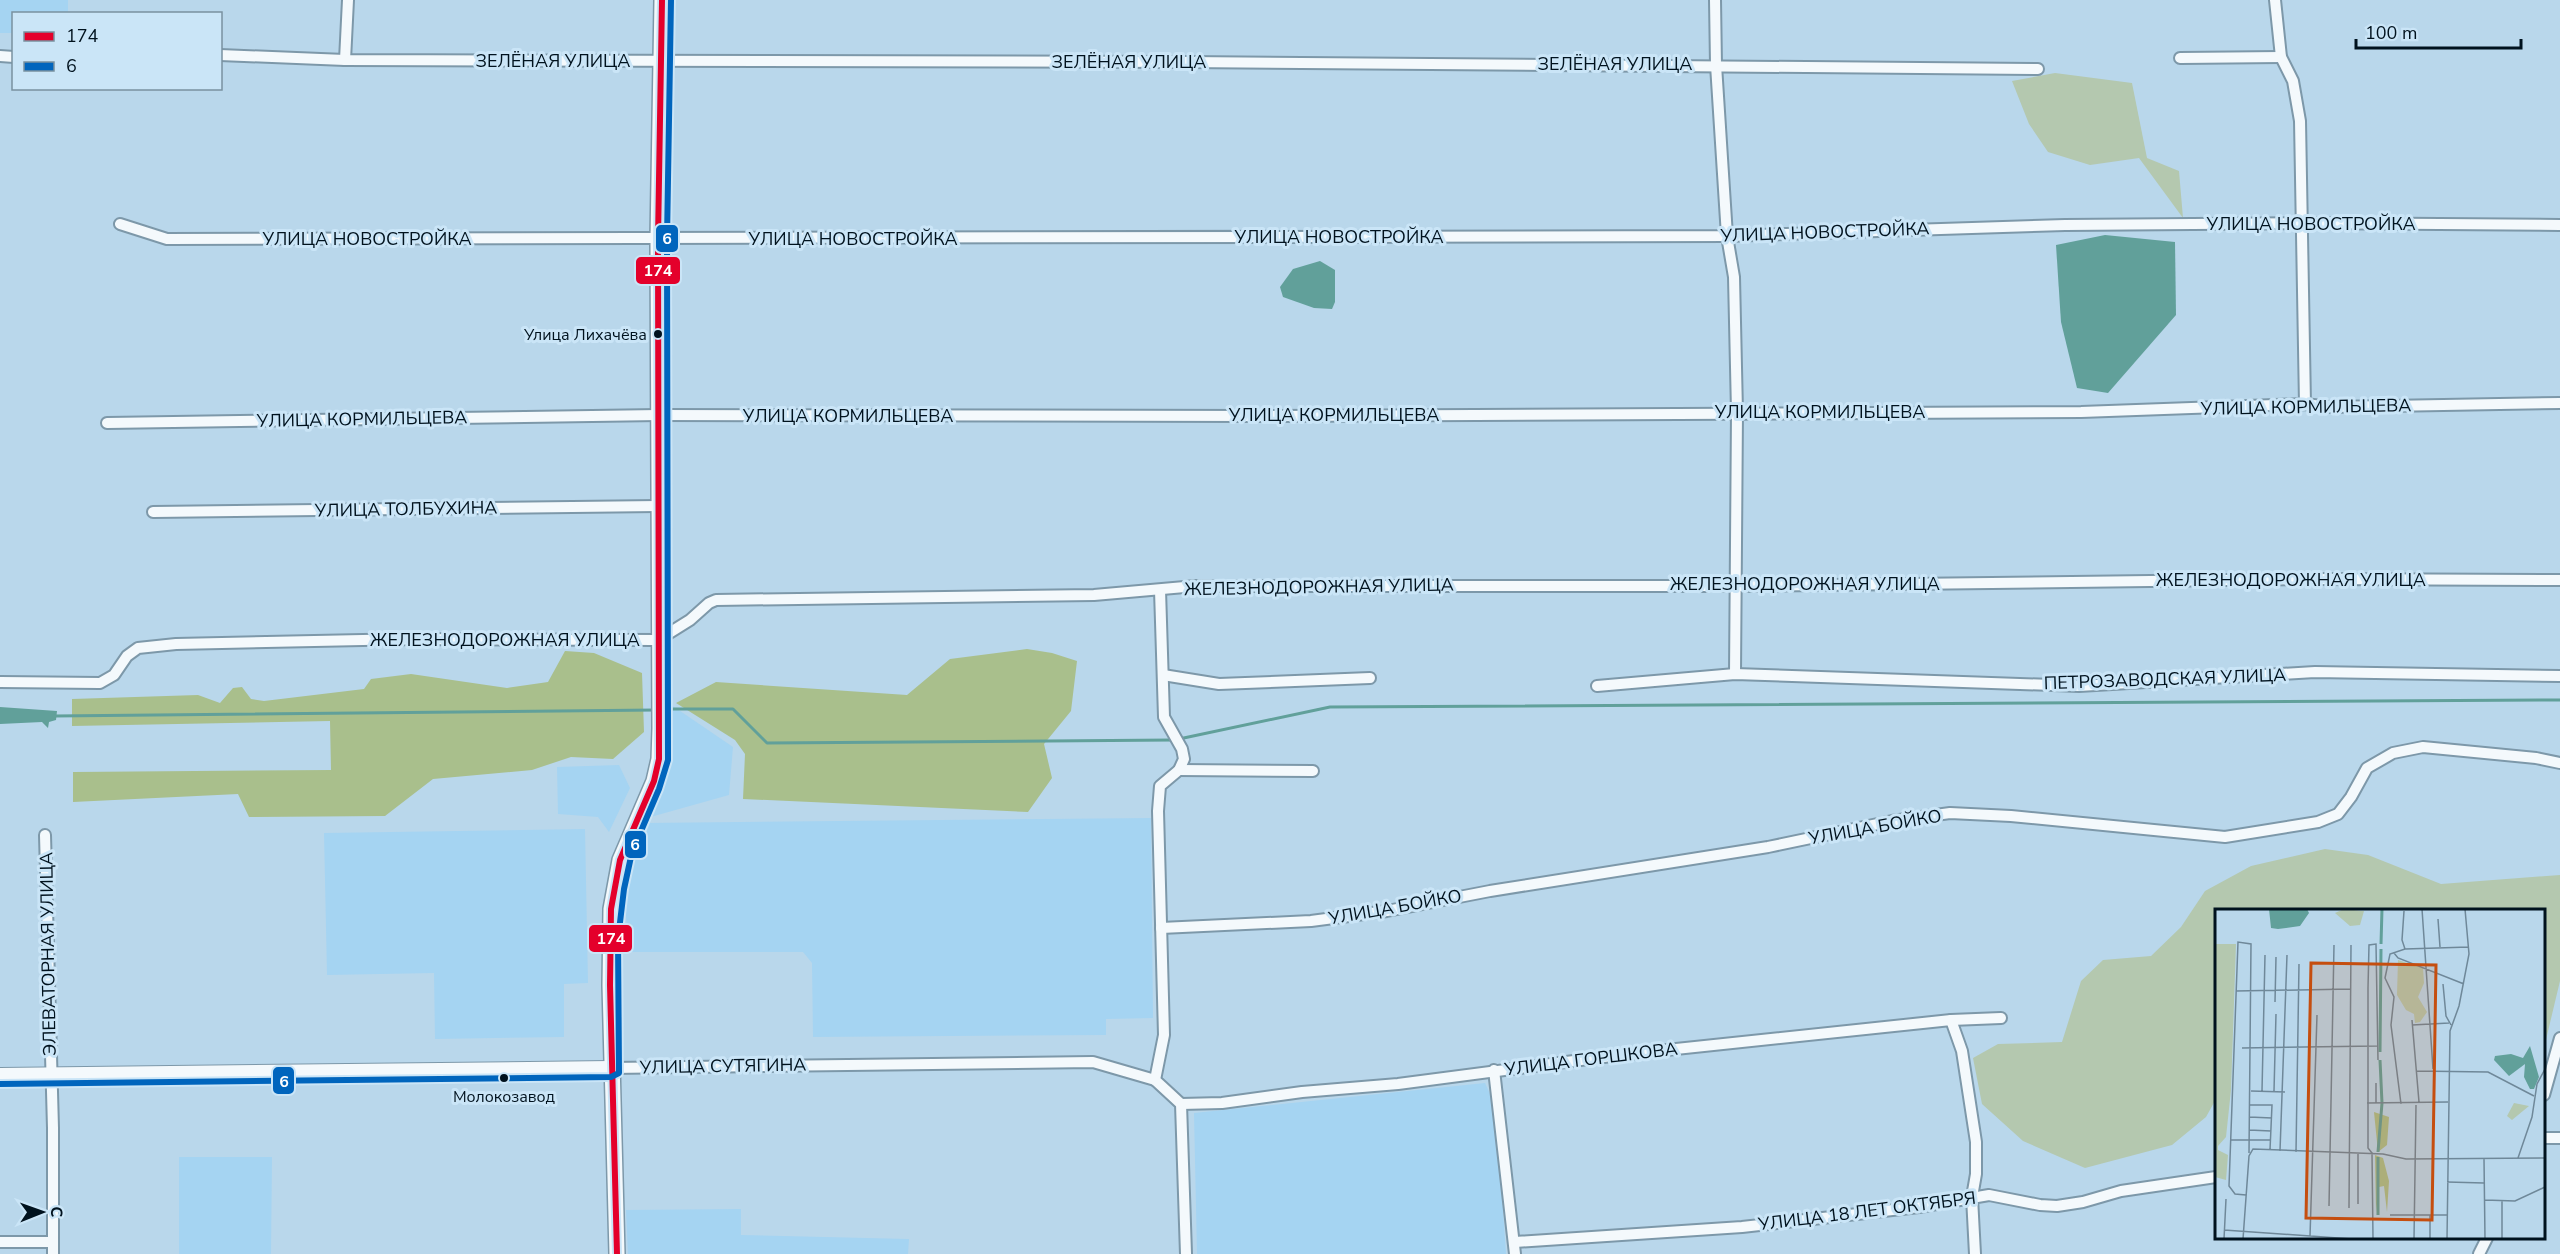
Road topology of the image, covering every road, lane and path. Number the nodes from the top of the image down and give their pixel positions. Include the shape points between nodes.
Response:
1 (348, 0) edge
2 (662, 0) edge
3 (1715, 0) edge
4 (2275, 0) edge
5 (222, 55) edge
6 (2282, 57) junction
7 (2180, 58) dead end
8 (345, 60) junction
9 (660, 61) junction
10 (1716, 65) junction
11 (2038, 69) dead end
12 (2303, 223) junction
13 (120, 224) dead end
14 (2560, 225) edge
15 (1728, 236) junction
16 (658, 239) junction
17 (2560, 403) edge
18 (2305, 405) junction
19 (1737, 412) junction
20 (659, 415) junction
21 (107, 423) dead end
22 (658, 506) junction
23 (153, 512) dead end
24 (2560, 580) edge
25 (1736, 586) junction
26 (1160, 590) junction
27 (658, 640) junction
28 (1735, 674) junction
29 (1163, 675) junction
30 (2560, 676) edge
31 (1370, 678) dead end
32 (0, 682) edge
33 (1597, 686) dead end
34 (2560, 763) edge
35 (1179, 770) junction
36 (1313, 771) dead end
37 (45, 835) dead end
38 (1161, 928) junction
39 (2001, 1018) dead end
40 (1951, 1020) junction
41 (2560, 1038) edge
42 (611, 1068) junction
43 (1494, 1070) junction
44 (51, 1074) junction
45 (0, 1075) edge
46 (1155, 1080) junction
47 (2545, 1091) edge
48 (1181, 1104) junction
49 (2215, 1177) edge
50 (1972, 1197) junction
51 (2486, 1239) edge
52 (0, 1242) edge
53 (53, 1242) junction
54 (1515, 1242) junction
55 (53, 1254) edge
56 (617, 1254) edge
57 (1186, 1254) edge
58 (1515, 1254) edge
59 (1975, 1254) edge
60 (2479, 1254) edge

1 - 8 street
2 - 9 main road
3 - 10 street
4 - 6 street
5 - 8 street, ЗЕЛЁНАЯ УЛИЦА
6 - 7 street
6 - 12 street via 2293,81 2300,121
8 - 9 street, ЗЕЛЁНАЯ УЛИЦА
9 - 10 street, ЗЕЛЁНАЯ УЛИЦА
9 - 16 main road
10 - 11 street, ЗЕЛЁНАЯ УЛИЦА
10 - 15 street
12 - 14 street, УЛИЦА НОВОСТРОЙКА
12 - 15 street, УЛИЦА НОВОСТРОЙКА via 2065,225
12 - 18 street
13 - 16 street, УЛИЦА НОВОСТРОЙКА via 167,239
15 - 16 street, УЛИЦА НОВОСТРОЙКА
15 - 19 street via 1734,277
16 - 20 main road
17 - 18 street, УЛИЦА КОРМИЛЬЦЕВА
18 - 19 street, УЛИЦА КОРМИЛЬЦЕВА via 2081,412
19 - 20 street, УЛИЦА КОРМИЛЬЦЕВА
19 - 25 street
20 - 21 street, УЛИЦА КОРМИЛЬЦЕВА
20 - 22 main road
22 - 23 street, УЛИЦА ТОЛБУХИНА
22 - 27 main road
24 - 25 street, ЖЕЛЕЗНОДОРОЖНАЯ УЛИЦА
25 - 26 street, ЖЕЛЕЗНОДОРОЖНАЯ УЛИЦА via 1196,586
25 - 28 street
26 - 27 street, ЖЕЛЕЗНОДОРОЖНАЯ УЛИЦА via 1094,595 716,600
26 - 29 street
27 - 32 street, ЖЕЛЕЗНОДОРОЖНАЯ УЛИЦА via 411,639 176,644 138,648 107,681
27 - 42 main road via 659,759 654,781 620,860 611,909
28 - 30 street, ПЕТРОЗАВОДСКАЯ УЛИЦА via 2079,686 2315,672
28 - 33 street, ПЕТРОЗАВОДСКАЯ УЛИЦА
29 - 31 street via 1219,684
29 - 35 street via 1164,717 1184,759
34 - 38 street, УЛИЦА БОЙКО via 2423,747 2393,753 2367,768 2338,813 2318,822 2225,837 1950,813 1892,820 1768,847 1387,911 1311,921
35 - 36 street
35 - 38 street via 1160,786
37 - 44 street, ЭЛЕВАТОРНАЯ УЛИЦА
38 - 46 street via 1164,1035
39 - 40 street, УЛИЦА ГОРШКОВА
40 - 43 street, УЛИЦА ГОРШКОВА
40 - 50 street via 1962,1051 1976,1142 1977,1174
41 - 47 street
42 - 44 street, УЛИЦА СУТЯГИНА
42 - 46 street, УЛИЦА СУТЯГИНА via 1093,1062
42 - 56 main road
43 - 48 street, УЛИЦА ГОРШКОВА via 1398,1084
43 - 54 street
44 - 45 street, УЛИЦА СУТЯГИНА
44 - 53 street, ЭЛЕВАТОРНАЯ УЛИЦА
46 - 48 street
48 - 57 street
49 - 50 street, УЛИЦА 18 ЛЕТ ОКТЯБРЯ via 2121,1191 2058,1206 1989,1195
50 - 54 street, УЛИЦА 18 ЛЕТ ОКТЯБРЯ via 1919,1207 1742,1227
50 - 59 street
51 - 60 street
52 - 53 street
53 - 55 street, ЭЛЕВАТОРНАЯ УЛИЦА
54 - 58 street

